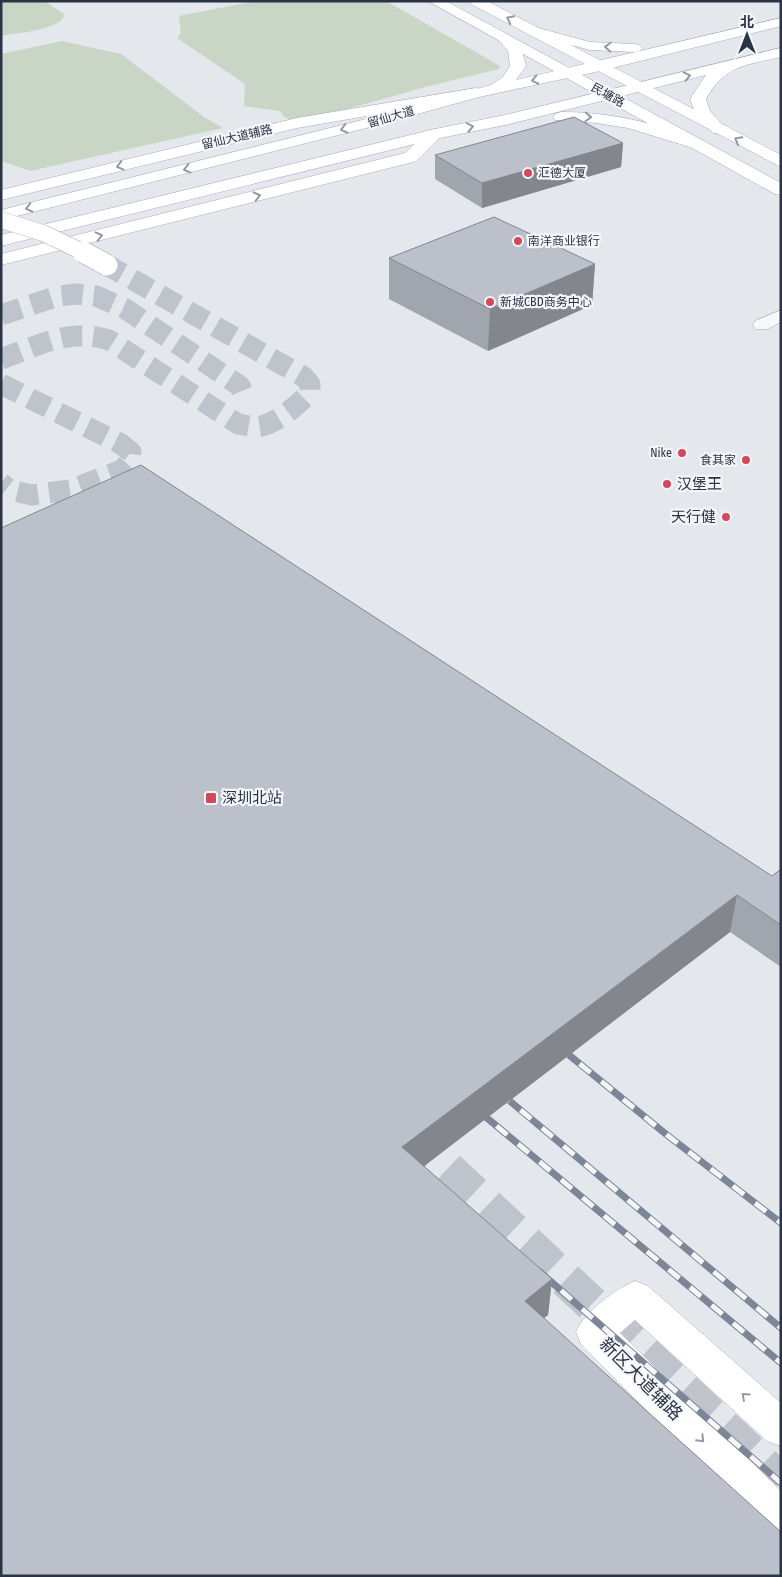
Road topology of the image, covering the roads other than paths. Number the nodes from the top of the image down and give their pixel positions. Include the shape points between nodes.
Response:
1 (435, 1) edge
2 (476, 1) edge
3 (781, 22) edge
4 (531, 30) junction
5 (504, 38) junction
6 (708, 40) junction
7 (781, 52) edge
8 (600, 66) junction
9 (727, 66) junction
10 (568, 73) junction
11 (640, 87) junction
12 (497, 88) junction
13 (476, 93) junction
14 (609, 95) junction
15 (504, 120) junction
16 (719, 130) junction
17 (435, 134) junction
18 (693, 142) junction
19 (781, 163) edge
20 (749, 173) junction
21 (781, 190) edge
22 (1, 195) edge
23 (1, 215) edge
24 (1, 220) edge
25 (1, 241) edge
26 (1, 260) edge
27 (107, 265) tunnel mouth
28 (781, 315) edge
29 (761, 325) dead end
30 (781, 1428) edge
31 (781, 1519) edge

1 - 5 main road, 民塘路
4 -> 2 main road, 民塘路
3 - 6 main road, 留仙大道
6 -> 4 main road via 607,48
4 - 8 main road, 民塘路
5 - 10 main road, 民塘路
5 - 12 main road via 515,50 518,66
6 - 8 main road, 留仙大道
7 - 9 main road, 留仙大道
8 - 10 main road, 留仙大道
8 - 11 main road, 民塘路
11 -> 9 main road, 留仙大道
9 - 16 main road via 708,81 698,99 703,112
10 -> 12 main road, 留仙大道
10 - 14 main road, 民塘路
11 - 14 main road, 留仙大道
11 - 16 main road, 民塘路
12 - 13 main road, 留仙大道
13 -> 22 main road, 留仙大道辅路 via 290,125
13 -> 23 main road, 留仙大道
14 - 15 main road, 留仙大道
14 - 18 main road, 民塘路
17 -> 15 main road, 留仙大道
15 -> 18 main road via 576,117 619,120
19 -> 16 main road, 民塘路
17 - 25 main road, 留仙大道
26 -> 17 main road via 411,157
18 - 20 main road, 民塘路
19 - 20 main road
20 - 21 main road, 民塘路
24 - 27 main road, bridge via 48,234
28 - 29 street
30 -> 31 main road, 新区大道辅路 via 635,1297 594,1332

